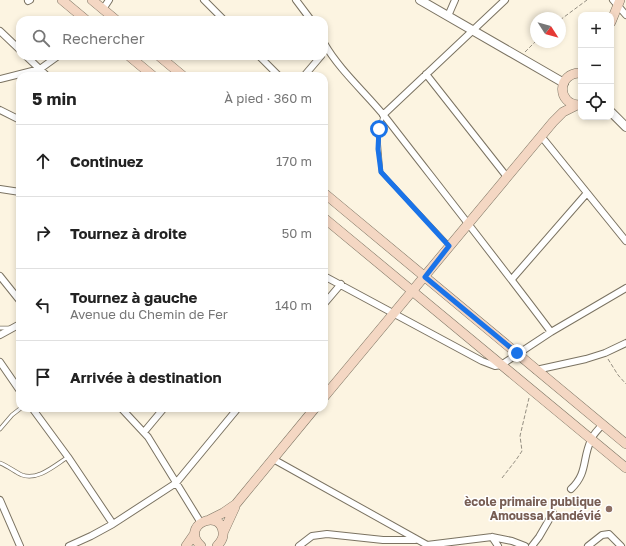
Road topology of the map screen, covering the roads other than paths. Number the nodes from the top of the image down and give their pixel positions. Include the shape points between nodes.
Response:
1 (62, 0) edge
2 (92, 0) edge
3 (109, 0) edge
4 (204, 0) edge
5 (296, 0) edge
6 (420, 0) edge
7 (455, 0) edge
8 (505, 0) edge
9 (617, 2) edge
10 (103, 10) junction
11 (614, 12) edge
12 (626, 15) edge
13 (81, 16) edge
14 (111, 16) edge
15 (220, 16) edge
16 (308, 16) edge
17 (448, 16) junction
18 (473, 30) junction
19 (0, 31) edge
20 (16, 46) edge
21 (328, 52) edge
22 (30, 60) edge
23 (52, 60) edge
24 (134, 60) edge
25 (164, 60) edge
26 (264, 60) edge
27 (318, 60) edge
28 (40, 69) junction
29 (28, 72) edge
30 (43, 72) edge
31 (148, 72) edge
32 (178, 72) edge
33 (275, 72) edge
34 (307, 72) edge
35 (578, 72) edge
36 (426, 74) junction
37 (16, 75) edge
38 (0, 79) edge
39 (564, 83) junction
40 (564, 96) junction
41 (578, 105) edge
42 (578, 105) edge
43 (0, 110) edge
44 (383, 115) junction
45 (614, 115) edge
46 (16, 118) edge
47 (553, 122) junction
48 (626, 127) edge
49 (541, 136) junction
50 (507, 177) junction
51 (0, 189) edge
52 (16, 191) edge
53 (587, 193) junction
54 (328, 196) edge
55 (328, 221) edge
56 (468, 224) junction
57 (626, 241) edge
58 (449, 246) junction
59 (0, 276) edge
60 (425, 277) junction
61 (328, 278) edge
62 (512, 279) junction
63 (341, 284) junction
64 (626, 288) edge
65 (412, 291) junction
66 (16, 296) edge
67 (328, 299) edge
68 (394, 313) junction
69 (16, 326) edge
70 (0, 328) edge
71 (11, 328) junction
72 (551, 332) junction
73 (0, 335) edge
74 (626, 343) edge
75 (517, 353) junction
76 (0, 362) edge
77 (501, 364) junction
78 (536, 370) junction
79 (16, 385) edge
80 (328, 392) edge
81 (16, 412) edge
82 (35, 412) edge
83 (125, 412) edge
84 (161, 412) edge
85 (235, 412) edge
86 (312, 412) edge
87 (602, 425) junction
88 (0, 429) edge
89 (144, 432) junction
90 (591, 439) junction
91 (626, 444) edge
92 (68, 457) junction
93 (273, 459) junction
94 (0, 463) edge
95 (626, 468) edge
96 (176, 483) junction
97 (571, 489) dead end
98 (0, 500) edge
99 (236, 504) junction
100 (553, 513) dead end
101 (205, 521) junction
102 (113, 524) junction
103 (223, 533) junction
104 (195, 534) junction
105 (492, 537) junction
106 (417, 540) junction
107 (428, 545) edge
108 (20, 546) edge
109 (69, 546) edge
110 (186, 546) edge
111 (201, 546) edge
112 (217, 546) edge
113 (299, 546) edge
114 (498, 546) edge
115 (525, 546) edge
116 (532, 546) edge
117 (588, 546) edge
118 (621, 546) edge

1 - 13 main road
2 - 10 main road
3 - 10 street
4 - 15 street
5 - 16 street
6 - 17 street
7 - 17 street
8 - 18 street
9 - 11 main road
9 - 12 street
10 - 14 main road
17 - 18 street
18 - 36 street
18 - 39 street
19 - 20 street
21 - 44 street
22 - 28 street
23 - 28 street
24 - 31 main road
25 - 32 main road
26 - 33 street
27 - 34 street
28 - 29 street
28 - 30 street
35 - 39 main road via 568,76
36 - 44 street
36 - 50 street
37 - 38 street
39 - 40 main road
40 - 41 main road via 569,102
40 - 47 main road
42 - 47 main road via 563,112
43 - 46 street
44 - 56 street
44 - 58 lane via 378,135 381,172
45 - 48 street
47 - 49 main road
49 - 50 main road
49 - 53 street
50 - 56 main road
51 - 52 street
53 - 57 street
53 - 62 street
54 - 60 main road
55 - 65 main road
56 - 58 main road
56 - 62 street
58 - 60 main road
59 - 66 street
60 - 65 main road
60 - 75 main road
61 - 63 street
62 - 72 street
63 - 67 street
63 - 68 street
64 - 72 street
65 - 68 main road
65 - 77 main road
68 - 77 street via 482,361 495,366
68 - 80 main road
69 - 71 street
70 - 71 lane
71 - 73 street
72 - 75 street
74 - 78 street via 586,359
75 - 77 street
75 - 78 main road
76 - 79 street
77 - 90 main road
78 - 87 main road
81 - 88 lane
82 - 92 street
83 - 89 street
84 - 89 street
85 - 96 street
86 - 93 main road
87 - 90 street
87 - 91 main road
89 - 96 street
90 - 95 main road
90 - 97 street via 581,476
92 - 94 lane via 45,472 33,476 21,474
92 - 102 street
93 - 99 main road
93 - 106 street
96 - 101 street
96 - 102 street
98 - 108 street
99 - 101 main road
99 - 103 main road
100 - 116 street
101 - 103 main road via 218,523
101 - 104 main road via 196,528
102 - 109 street
103 - 112 main road via 222,541
104 - 110 main road
104 - 111 main road
105 - 107 street
105 - 114 street
105 - 115 street
106 - 107 street
106 - 113 street via 383,540 327,534 312,536
117 - 118 street via 602,535 608,534

